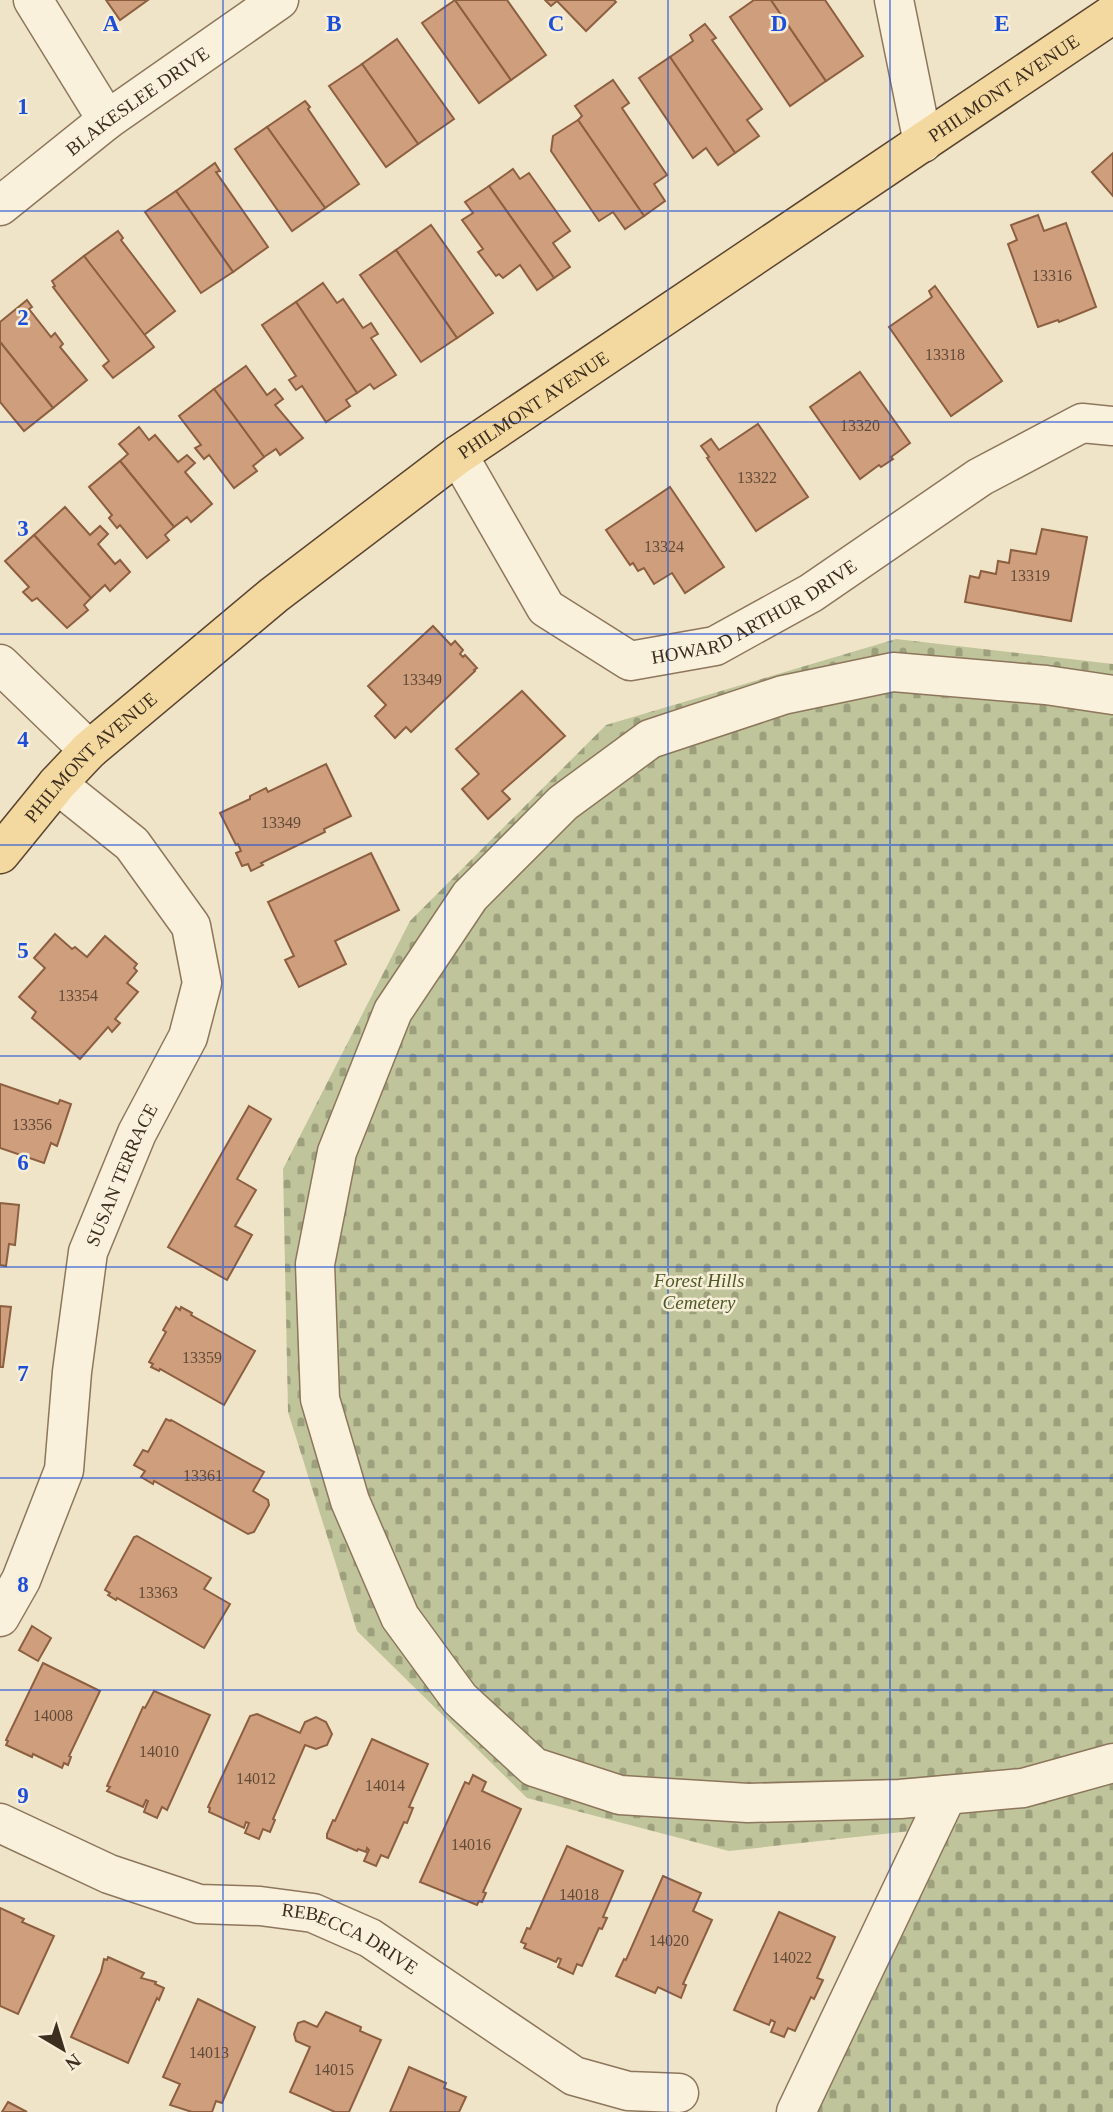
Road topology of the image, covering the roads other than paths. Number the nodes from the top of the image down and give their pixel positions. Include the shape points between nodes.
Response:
1 (33, 0) edge
2 (279, 0) edge
3 (893, 0) edge
4 (1113, 14) edge
5 (107, 120) junction
6 (923, 143) junction
7 (0, 206) edge
8 (1113, 426) edge
9 (458, 455) junction
10 (0, 664) edge
11 (1113, 695) edge
12 (89, 750) junction
13 (57, 783) junction
14 (0, 854) edge
15 (0, 1617) edge
16 (1113, 1763) edge
17 (947, 1795) junction
18 (0, 1823) edge
19 (679, 2092) dead end
20 (796, 2112) edge

1 - 5 street
2 - 5 street, BLAKESLEE DRIVE
3 - 6 street
4 - 6 main road, PHILMONT AVENUE
5 - 7 street, BLAKESLEE DRIVE
6 - 9 main road, PHILMONT AVENUE
8 - 9 street, HOWARD ARTHUR DRIVE via 1082,423 980,477 811,593 715,646 630,661 546,608
9 - 12 main road, PHILMONT AVENUE via 274,595
10 - 12 street
11 - 17 street via 893,672 783,695 650,739 564,803 470,897 393,1012 337,1152 315,1264 320,1399 350,1501 400,1617 460,1699 534,1767 633,1796 748,1803
12 - 13 main road, PHILMONT AVENUE
13 - 14 main road, PHILMONT AVENUE
13 - 15 street, SUSAN TERRACE via 132,844 162,885 191,926 202,983 188,1037 137,1133 88,1252 64,1469 21,1580
16 - 17 street via 1023,1788
17 - 20 street
18 - 19 street, REBECCA DRIVE via 110,1874 199,1904 313,1913 370,1938 574,2076 628,2091

